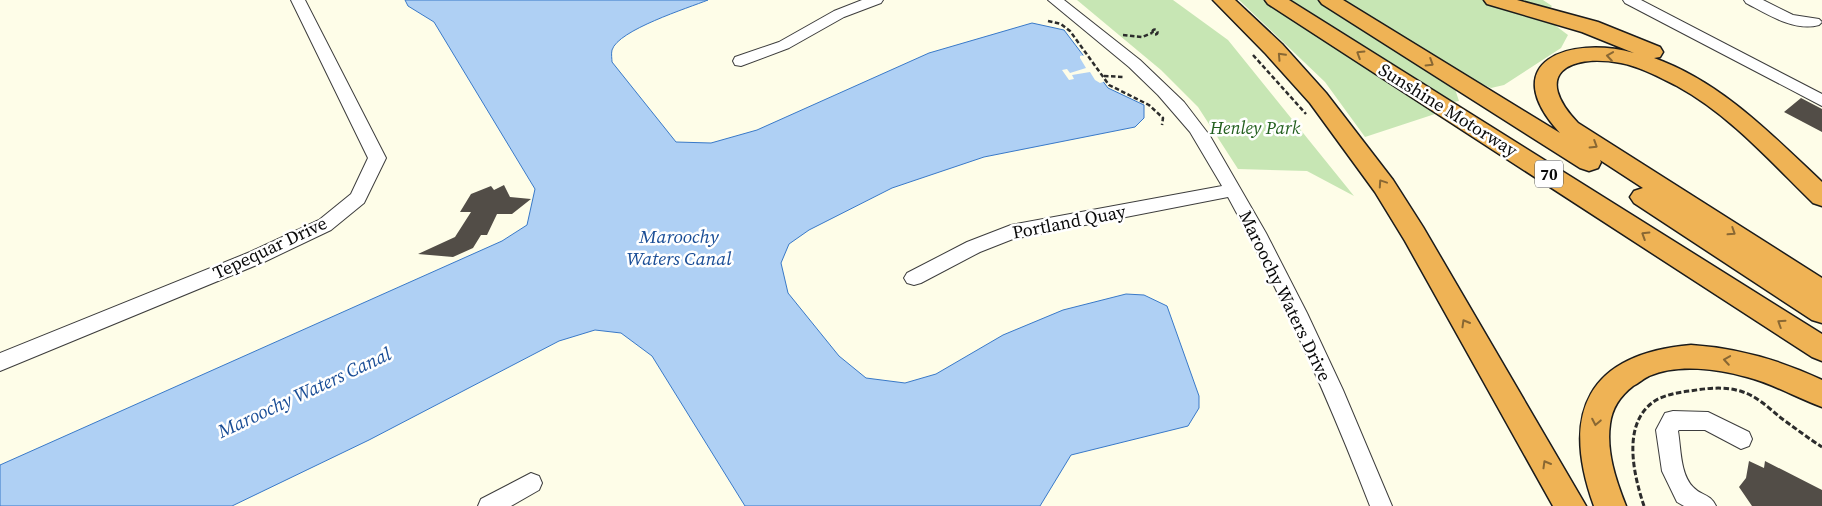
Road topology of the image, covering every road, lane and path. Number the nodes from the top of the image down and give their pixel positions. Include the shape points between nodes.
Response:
1 (298, 0) edge
2 (876, 0) edge
3 (1055, 0) edge
4 (1224, 0) edge
5 (1275, 0) edge
6 (1329, 0) edge
7 (1494, 0) edge
8 (1630, 0) edge
9 (1751, 0) edge
10 (1048, 21) dead end
11 (1819, 23) edge
12 (1152, 33) dead end
13 (1121, 35) dead end
14 (1247, 48) dead end
15 (741, 61) dead end
16 (1104, 76) junction
17 (1124, 77) dead end
18 (1822, 101) edge
19 (1308, 116) dead end
20 (1162, 125) dead end
21 (1232, 190) junction
22 (1822, 192) edge
23 (1822, 197) edge
24 (914, 278) dead end
25 (1822, 292) edge
26 (1822, 312) edge
27 (1822, 350) edge
28 (0, 362) edge
29 (1822, 394) edge
30 (1741, 439) dead end
31 (531, 484) dead end
32 (489, 506) edge
33 (1381, 506) edge
34 (1570, 506) edge
35 (1610, 506) edge
36 (1705, 506) edge

1 - 28 street, Tepequar Drive via 377,158 358,198 325,225 257,257
2 - 15 street via 839,14 784,45
3 - 21 street, Maroochy Waters Drive via 1134,62 1179,107
34 -> 4 highway via 1414,234 1370,166 1296,73
27 -> 5 highway, Sunshine Motorway / 70
6 -> 26 highway, Sunshine Motorway / 70
7 - 22 highway via 1568,20 1637,45 1690,72 1766,127
8 - 18 street
9 - 11 street via 1790,19
10 - 16 path via 1061,24 1070,31
12 - 13 path via 1137,38
14 - 19 path
16 - 17 path
16 - 20 path via 1113,88 1154,109 1163,118
21 - 24 street, Portland Quay via 1011,232 954,256
21 - 33 street, Maroochy Waters Drive via 1298,312
23 -> 25 highway via 1744,124 1666,72 1632,60 1592,54 1568,59 1546,77 1546,97 1570,129
29 -> 35 highway via 1759,368 1712,358 1667,358 1634,369 1610,388 1602,400 1594,432 1601,481
30 - 36 street via 1708,421 1673,420 1667,430 1673,471 1685,496
31 - 32 street

